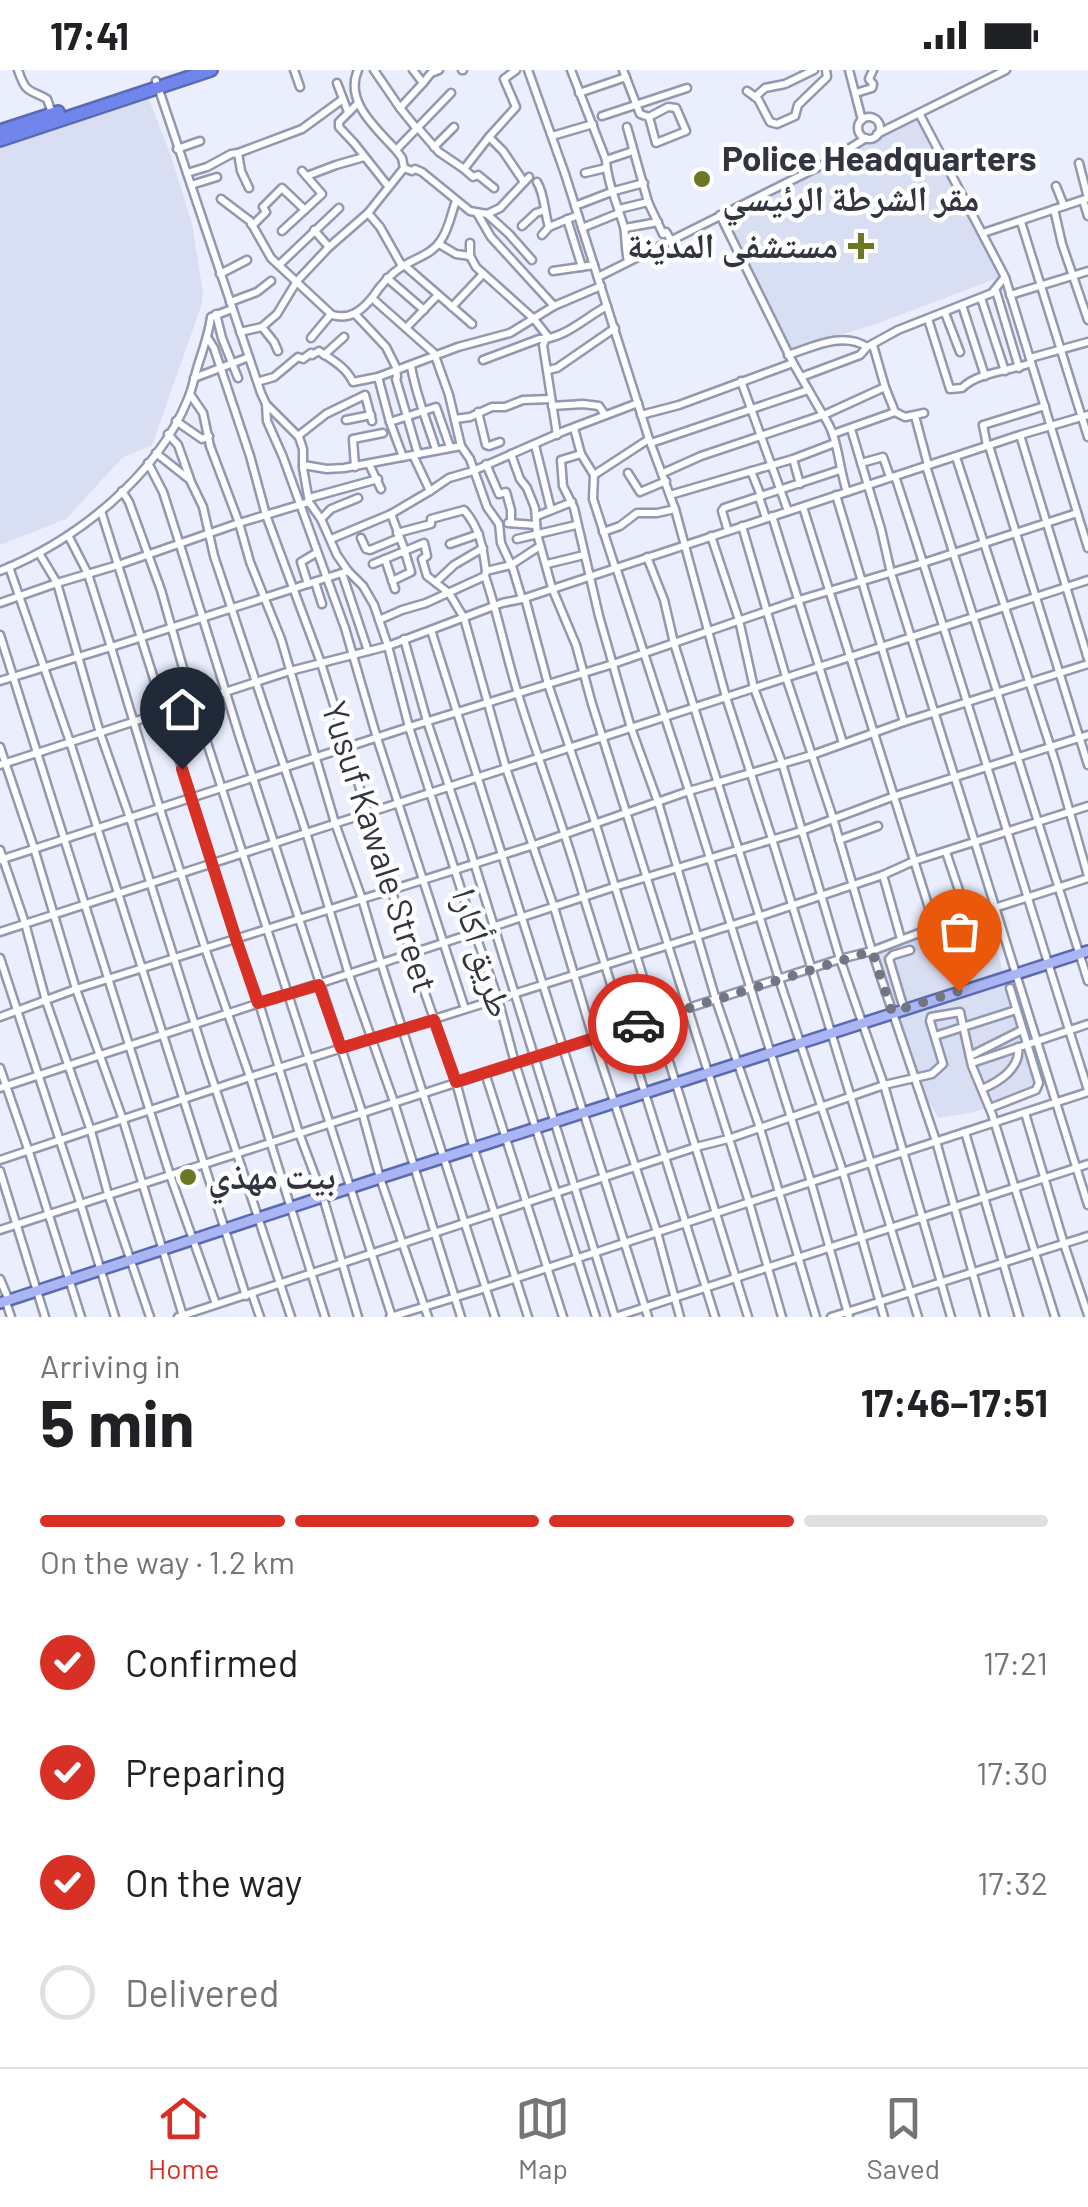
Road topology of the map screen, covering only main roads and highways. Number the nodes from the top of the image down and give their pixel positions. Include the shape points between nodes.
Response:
1 (191, 70) edge
2 (212, 70) edge
3 (154, 82) edge
4 (0, 131) edge
5 (0, 140) edge
6 (1083, 952) edge
7 (3, 1303) edge

1 - 3 highway
2 - 3 highway
3 - 4 highway
3 - 5 highway
6 - 7 main road

